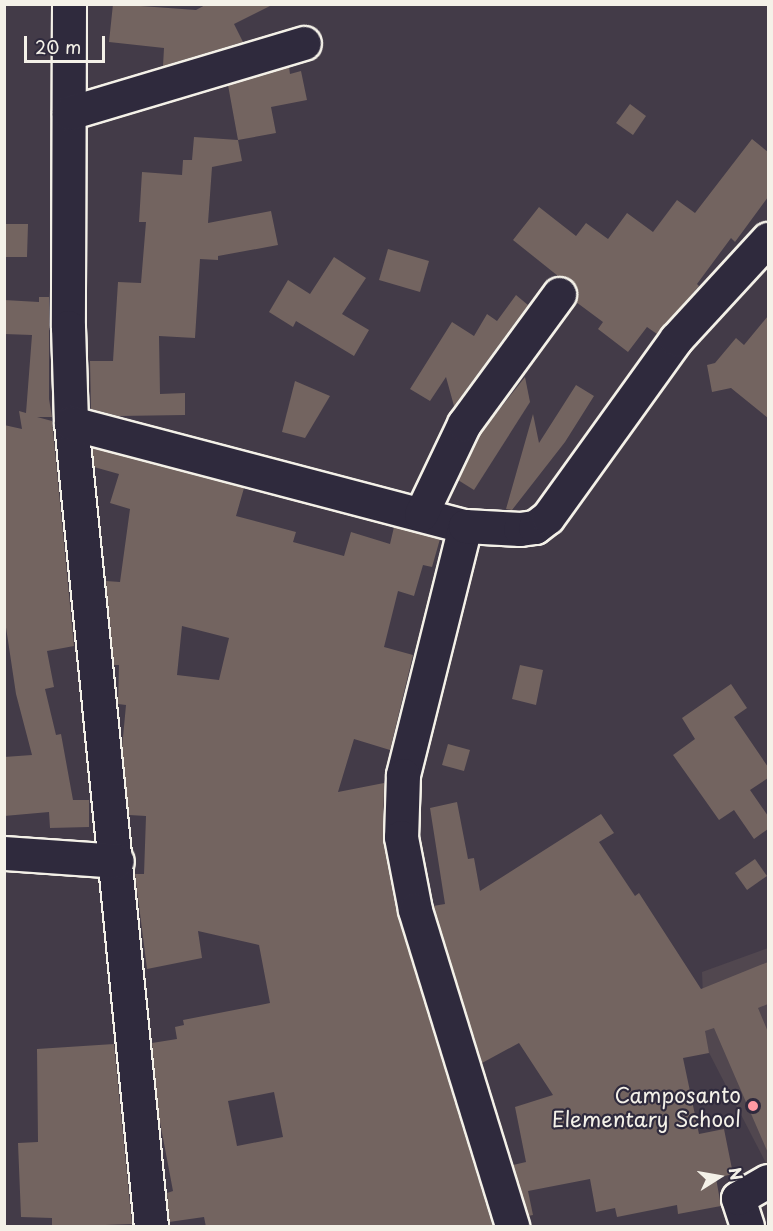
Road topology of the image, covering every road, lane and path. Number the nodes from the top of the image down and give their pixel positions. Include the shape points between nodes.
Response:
1 (69, 4) edge
2 (304, 43) dead end
3 (69, 113) junction
4 (768, 239) edge
5 (559, 294) dead end
6 (71, 423) junction
7 (421, 514) junction
8 (465, 526) junction
9 (4, 853) edge
10 (117, 861) junction
11 (768, 1181) edge
12 (151, 1227) edge
13 (512, 1227) edge
14 (747, 1227) edge

1 - 3 street
2 - 3 street
3 - 6 street
4 - 8 street via 676,339 548,517 535,527 520,529
5 - 7 street via 464,424
6 - 7 street
6 - 10 street
7 - 8 street
8 - 13 street via 403,775 401,837 415,910
9 - 10 street
10 - 12 street
11 - 14 street via 738,1198

